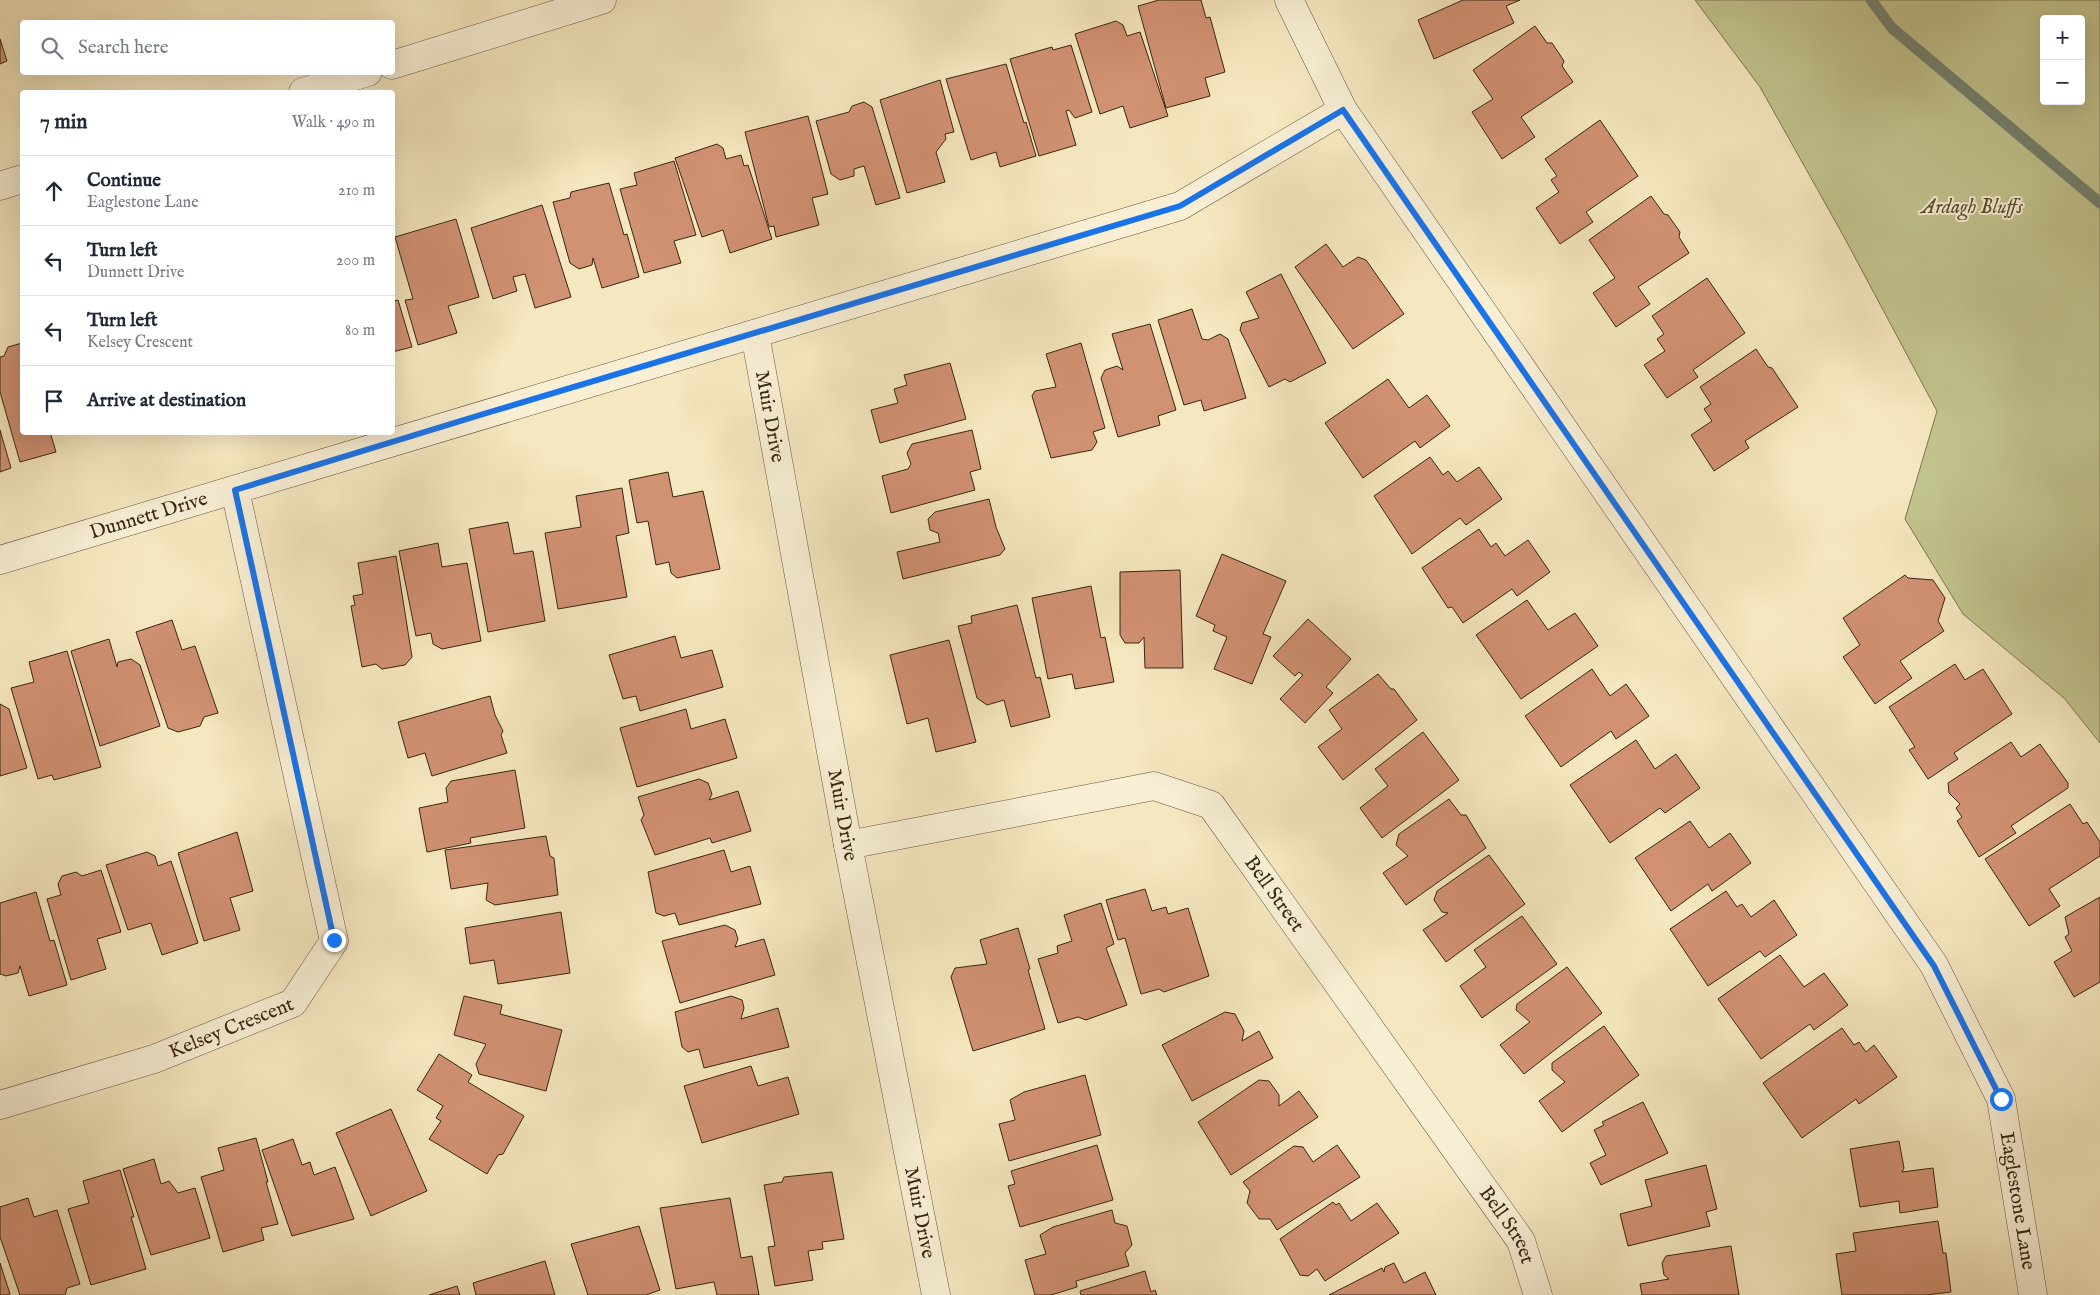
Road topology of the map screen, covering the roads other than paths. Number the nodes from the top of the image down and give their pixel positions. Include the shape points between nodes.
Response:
1 (602, 0) edge
2 (1289, 0) edge
3 (395, 64) edge
4 (358, 75) edge
5 (310, 90) edge
6 (1343, 110) junction
7 (20, 180) edge
8 (0, 186) edge
9 (755, 334) junction
10 (235, 490) junction
11 (0, 560) edge
12 (848, 845) junction
13 (0, 1104) edge
14 (936, 1295) edge
15 (1538, 1295) edge
16 (2033, 1295) edge

1 - 3 street
2 - 6 street, Eaglestone Lane
4 - 5 street
6 - 9 street, Dunnett Drive via 1180,206
6 - 16 street, Eaglestone Lane via 1934,966 2001,1099
7 - 8 street
9 - 10 street, Dunnett Drive
9 - 12 street, Muir Drive
10 - 11 street, Dunnett Drive
10 - 13 street, Kelsey Crescent via 334,940 293,1003 154,1059
12 - 14 street, Muir Drive
12 - 15 street, Bell Street via 1154,786 1211,805 1521,1241

